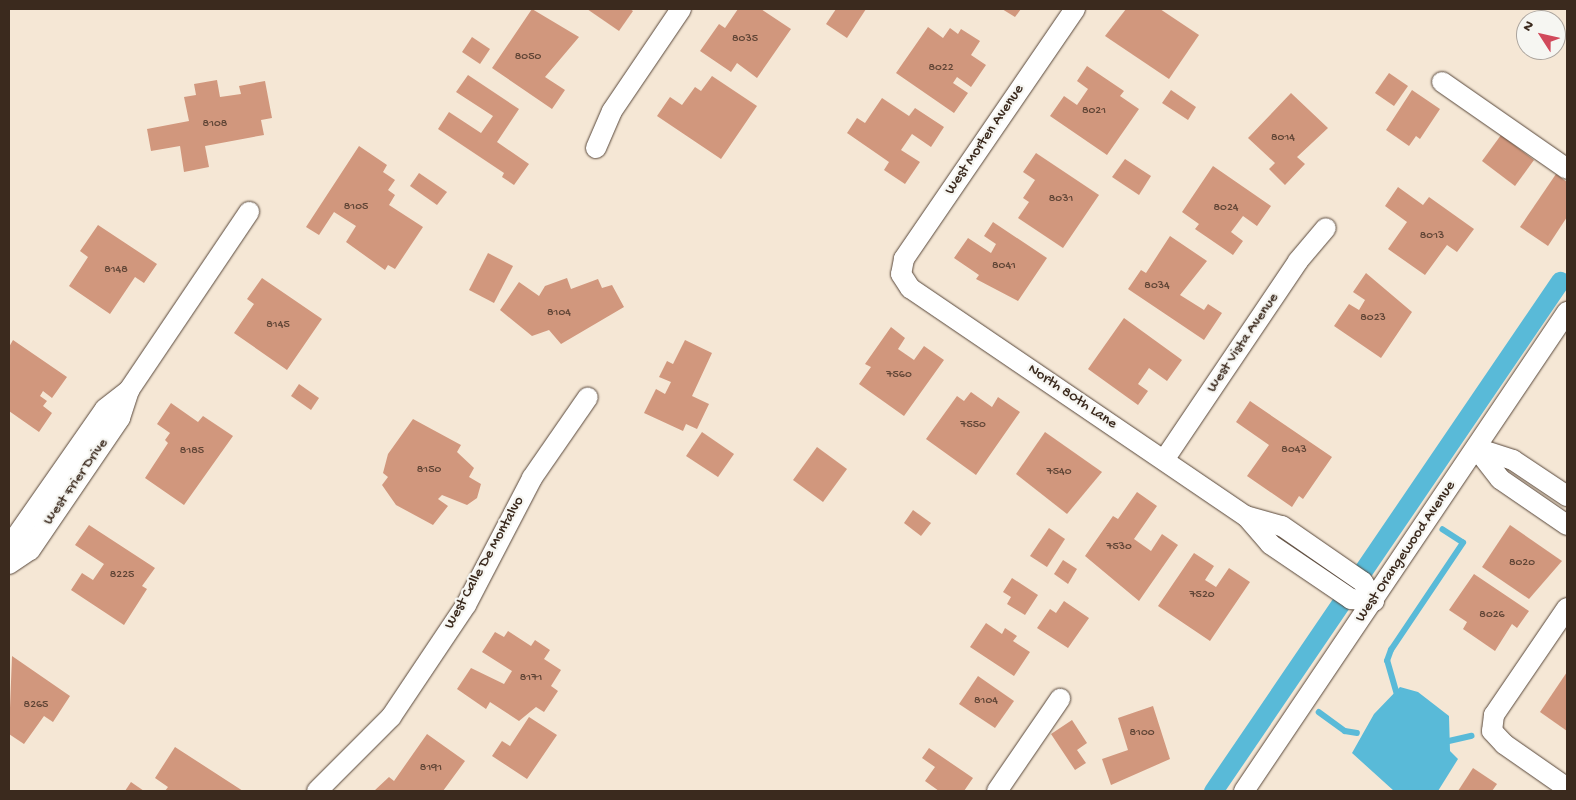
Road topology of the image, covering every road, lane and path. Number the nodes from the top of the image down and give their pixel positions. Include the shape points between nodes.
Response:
1 (681, 9) edge
2 (1075, 9) edge
3 (1442, 82) dead end
4 (596, 148) dead end
5 (1567, 169) edge
6 (250, 212) dead end
7 (1326, 228) dead end
8 (901, 274) joint
9 (1567, 312) edge
10 (129, 390) junction
11 (588, 397) dead end
12 (1476, 448) junction
13 (1164, 460) junction
14 (1559, 490) edge
15 (1537, 504) junction
16 (1246, 516) junction
17 (1567, 525) edge
18 (1301, 539) junction
19 (1290, 557) junction
20 (9, 559) edge
21 (9, 564) edge
22 (1374, 601) junction
23 (1567, 608) edge
24 (1060, 699) dead end
25 (1567, 788) edge
26 (317, 791) edge
27 (997, 791) edge
28 (1244, 791) edge

1 - 4 street via 612,111
2 - 8 street, West Morten Avenue via 904,259
3 - 5 street
6 - 10 street, West Frier Drive
7 - 13 street, West Vista Avenue via 1298,261
8 - 13 street, North 80th Lane via 910,288
9 - 12 street, West Orangewood Avenue
10 - 20 street, West Frier Drive via 104,408 15,538
10 - 21 street, West Frier Drive via 120,418 30,550
11 - 26 street, West Calle De Montalvo via 532,478 466,606 391,717
12 - 14 street via 1513,460
12 - 15 street via 1500,479
12 - 22 street, West Orangewood Avenue
13 - 16 street, North 80th Lane
14 - 15 street
15 - 17 street
16 - 18 street, North 80th Lane via 1282,526
16 - 19 street, North 80th Lane
18 - 19 street
18 - 22 street, North 80th Lane via 1358,579
19 - 22 street, North 80th Lane via 1347,596
22 - 28 street, West Orangewood Avenue
23 - 25 street via 1494,715 1492,731 1504,744
24 - 27 street

